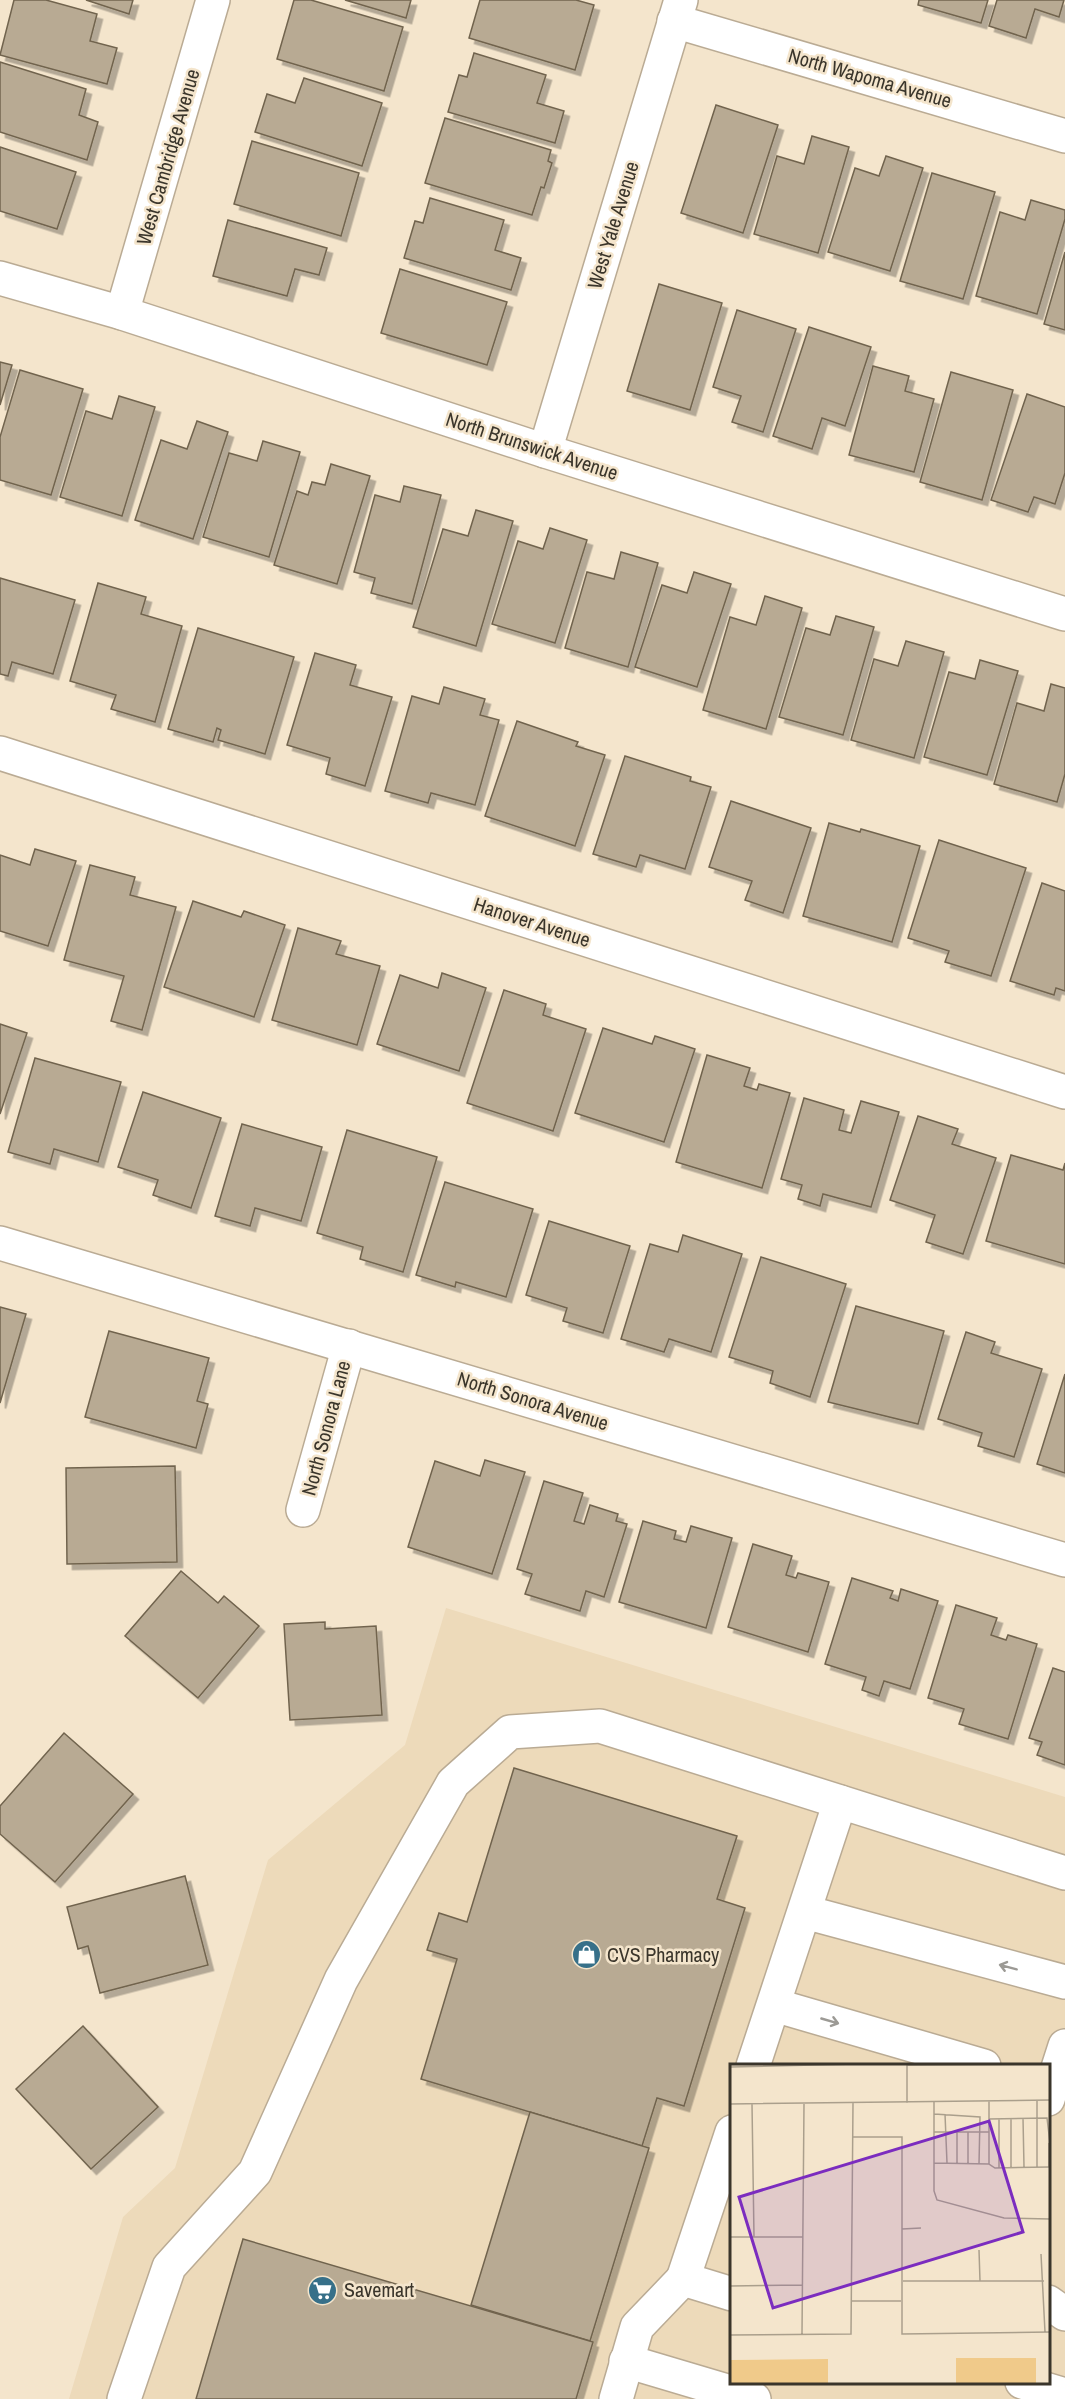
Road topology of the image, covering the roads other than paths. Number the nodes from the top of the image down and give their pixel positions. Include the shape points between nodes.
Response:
1 (213, 0) edge
2 (677, 10) edge
3 (1065, 136) edge
4 (0, 278) edge
5 (122, 313) junction
6 (545, 451) junction
7 (1065, 614) edge
8 (0, 753) edge
9 (1065, 1092) edge
10 (0, 1243) edge
11 (349, 1346) junction
12 (303, 1510) dead end
13 (1065, 1560) edge
14 (840, 1802) junction
15 (1065, 1872) edge
16 (805, 1912) junction
17 (1065, 1982) edge
18 (774, 2005) junction
19 (1065, 2046) edge
20 (754, 2064) edge
21 (977, 2064) edge
22 (1050, 2090) edge
23 (730, 2144) edge
24 (721, 2199) edge
25 (684, 2279) junction
26 (730, 2293) edge
27 (1050, 2303) edge
28 (1065, 2314) edge
29 (626, 2361) junction
30 (1028, 2384) edge
31 (1065, 2396) edge
32 (124, 2399) edge
33 (616, 2399) edge
34 (754, 2399) edge

1 - 5 street, West Cambridge Avenue
2 - 3 street, North Wapoma Avenue
2 - 6 street, West Yale Avenue
4 - 5 street, North Brunswick Avenue
5 - 6 street, North Brunswick Avenue
6 - 7 street, North Brunswick Avenue
8 - 9 street, Hanover Avenue
10 - 11 street, North Sonora Avenue
11 - 12 street, North Sonora Lane
11 - 13 street, North Sonora Avenue
14 - 15 street
14 - 16 street
14 - 32 street via 600,1726 510,1732 447,1794 341,1980 255,2172 169,2267
17 -> 16 street
16 - 18 street
18 - 20 street
18 -> 21 street
19 - 22 street
23 - 24 street
24 - 25 street
25 - 26 street
25 - 29 street via 637,2327
27 - 28 street
29 - 33 street
29 - 34 street
30 - 31 street

